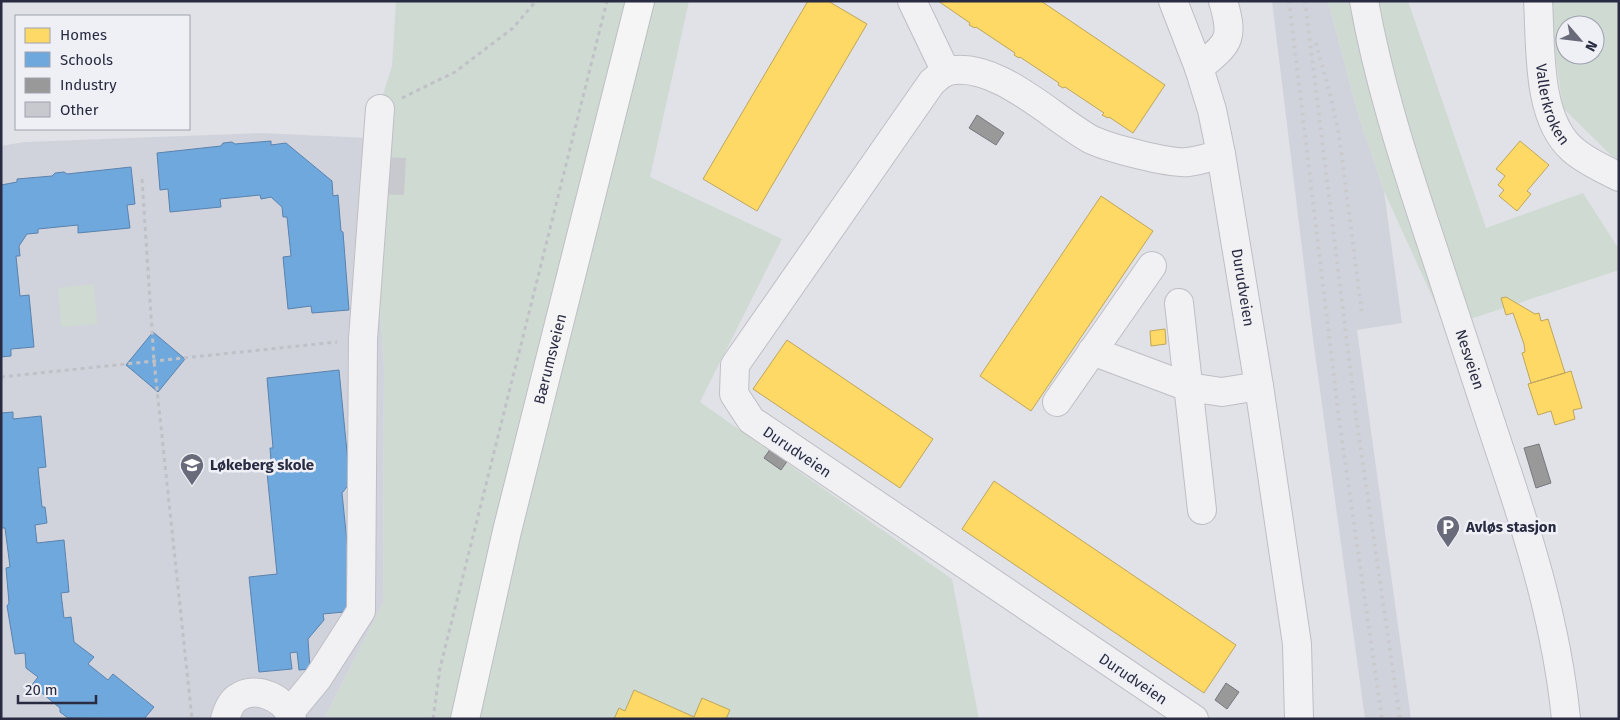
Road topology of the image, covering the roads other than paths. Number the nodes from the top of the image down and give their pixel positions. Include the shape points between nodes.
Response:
1 (640, 1) edge
2 (912, 1) edge
3 (1173, 1) edge
4 (1223, 1) edge
5 (1364, 1) edge
6 (1538, 1) edge
7 (1198, 68) junction
8 (946, 72) junction
9 (380, 110) road end
10 (1221, 154) junction
11 (1619, 177) edge
12 (1152, 266) dead end
13 (1179, 303) dead end
14 (1092, 351) junction
15 (1259, 386) junction
16 (1188, 387) junction
17 (1057, 402) dead end
18 (1202, 510) dead end
19 (291, 715) edge
20 (225, 719) edge
21 (465, 719) edge
22 (1194, 719) edge
23 (1299, 719) edge
24 (1566, 719) edge

1 - 21 main road, Bærumsveien via 507,531
2 - 8 street
3 - 7 street, Durudveien
4 - 7 street via 1229,36 1225,46
5 - 24 street, Nesveien via 1401,151 1540,580 1551,623
6 - 11 street, Vallerkroken via 1544,84 1553,122 1572,149
7 - 10 street, Durudveien via 1212,110
8 - 10 street via 966,70 990,77 1018,90 1093,140 1148,157 1187,163
8 - 22 street, Durudveien via 932,82 735,365 734,394 751,420
9 - 19 street via 363,339 361,610
10 - 15 street, Durudveien
12 - 14 street
13 - 16 street
14 - 16 street
14 - 17 street
15 - 16 street via 1222,392
15 - 23 street, Durudveien via 1297,644
16 - 18 street
19 - 20 street via 279,700 263,694 250,694 237,698

